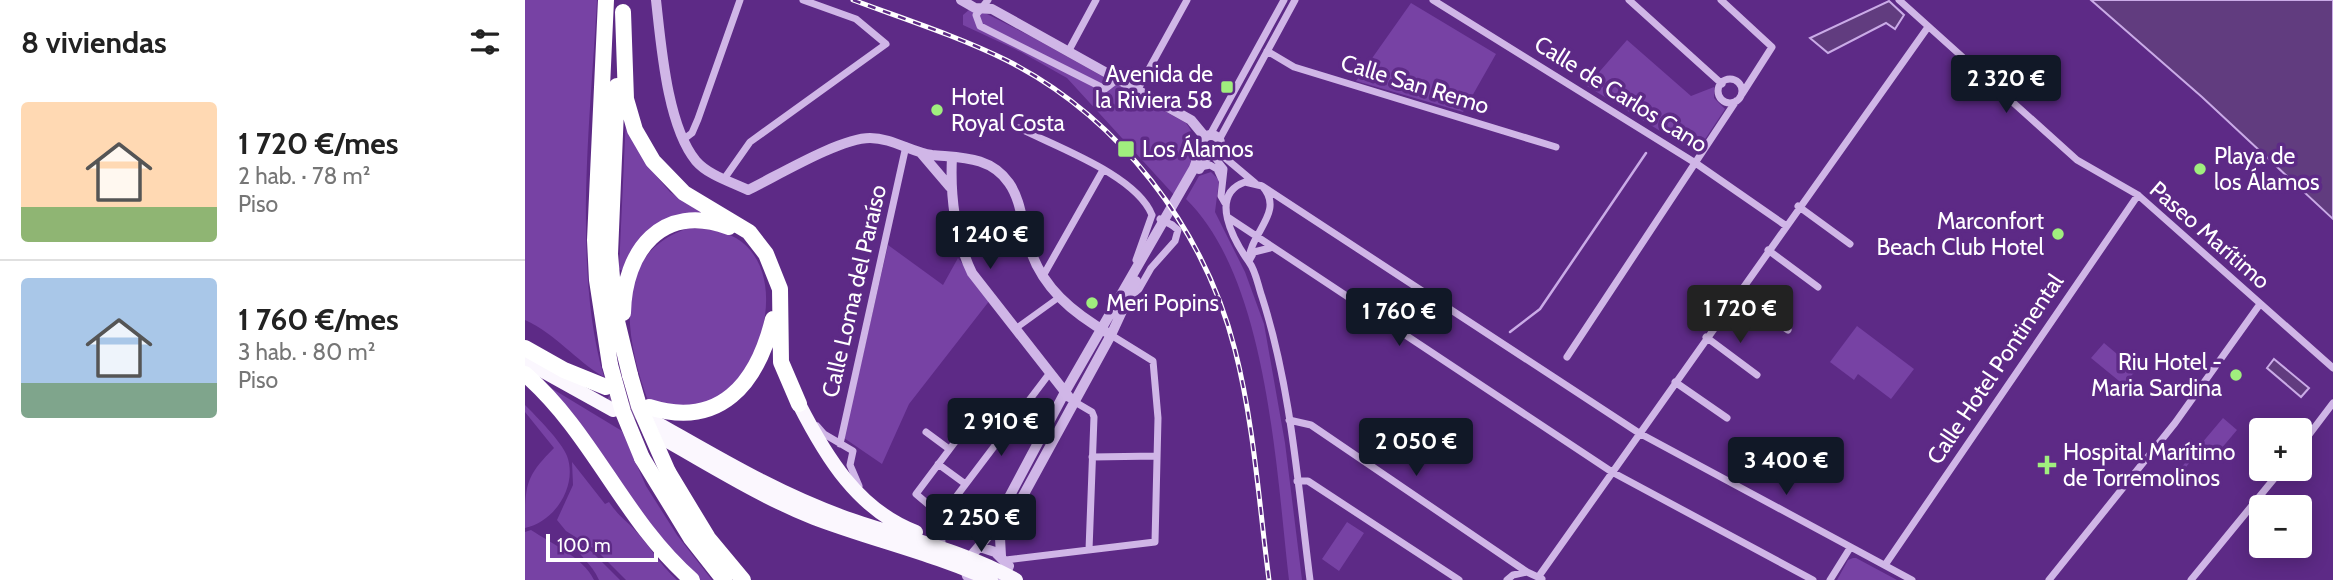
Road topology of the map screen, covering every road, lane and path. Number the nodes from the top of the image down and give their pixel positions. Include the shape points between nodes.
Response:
1 (606, 0) edge
2 (656, 0) edge
3 (740, 0) edge
4 (803, 0) edge
5 (961, 0) edge
6 (1095, 0) edge
7 (1187, 0) edge
8 (1284, 0) edge
9 (1295, 0) edge
10 (1433, 0) edge
11 (1629, 0) edge
12 (1721, 0) edge
13 (1899, 0) edge
14 (985, 4) edge
15 (623, 6) edge
16 (1928, 27) junction
17 (1267, 51) junction
18 (1068, 52) junction
19 (1118, 79) junction
20 (1721, 83) junction
21 (1138, 89) junction
22 (1742, 94) junction
23 (1736, 101) junction
24 (1020, 128) dead end
25 (684, 139) junction
26 (1210, 145) junction
27 (906, 146) junction
28 (1556, 147) dead end
29 (921, 153) junction
30 (952, 157) junction
31 (1697, 164) junction
32 (1200, 168) junction
33 (1103, 170) junction
34 (724, 179) junction
35 (1223, 183) junction
36 (1259, 185) junction
37 (950, 187) junction
38 (2138, 195) junction
39 (1225, 205) junction
40 (1798, 206) junction
41 (1152, 215) junction
42 (1229, 218) junction
43 (1785, 225) junction
44 (1260, 226) junction
45 (1241, 227) junction
46 (1254, 236) junction
47 (755, 240) junction
48 (1850, 244) dead end
49 (1273, 248) junction
50 (1768, 250) junction
51 (1249, 261) junction
52 (1044, 276) junction
53 (776, 278) junction
54 (1818, 287) dead end
55 (1127, 294) junction
56 (1736, 294) junction
57 (1058, 298) junction
58 (2260, 304) junction
59 (1015, 329) junction
60 (1788, 330) dead end
61 (1106, 332) junction
62 (1706, 337) junction
63 (525, 348) edge
64 (1567, 356) dead end
65 (525, 360) edge
66 (622, 367) junction
67 (2333, 368) edge
68 (525, 374) edge
69 (1049, 374) junction
70 (1757, 374) dead end
71 (1675, 382) junction
72 (1065, 393) junction
73 (609, 398) joint
74 (1075, 402) junction
75 (2333, 403) edge
76 (799, 404) junction
77 (2333, 412) edge
78 (975, 414) dead end
79 (652, 415) joint
80 (2325, 416) junction
81 (1727, 418) dead end
82 (1289, 420) junction
83 (926, 432) dead end
84 (2312, 432) edge
85 (1639, 433) junction
86 (661, 437) dead end
87 (840, 444) junction
88 (949, 449) junction
89 (1157, 456) junction
90 (1092, 457) junction
91 (938, 464) junction
92 (1612, 472) junction
93 (1297, 481) junction
94 (2272, 481) edge
95 (964, 483) junction
96 (870, 504) junction
97 (942, 516) junction
98 (989, 534) junction
99 (942, 542) junction
100 (1000, 543) junction
101 (1850, 548) junction
102 (1089, 550) junction
103 (955, 552) junction
104 (971, 565) edge
105 (1885, 565) junction
106 (1009, 571) edge
107 (1527, 572) junction
108 (1541, 578) edge
109 (692, 580) edge
110 (724, 580) edge
111 (743, 580) edge
112 (991, 580) edge
113 (1310, 580) edge
114 (1459, 580) edge
115 (1507, 580) edge
116 (1813, 580) edge
117 (1830, 580) edge
118 (1912, 580) edge
119 (2049, 580) edge
120 (2191, 580) edge

1 - 66 highway via 595,240 597,280
2 - 25 street
3 - 25 street via 698,119
4 - 34 street via 856,19 885,44 750,142
5 - 14 street via 975,8
6 - 18 street
7 - 21 street
8 - 26 street
9 - 17 street
10 - 31 street, Calle de Carlos Cano
11 - 20 street
12 - 22 street via 1770,44 1770,54
13 - 16 street, Paseo Marítimo
14 - 18 street
14 - 19 street via 976,15 980,26 1105,89
15 - 47 highway via 626,99 635,130 684,193
15 - 66 highway via 610,254
16 - 38 street, Paseo Marítimo via 2077,160
16 - 40 street
17 - 26 street
17 - 28 street, Calle San Remo via 1294,67
18 - 19 street
19 - 21 street
20 - 22 street via 1735,80
20 - 23 street via 1721,98
21 - 26 street via 1191,120
22 - 23 street
23 - 31 street
24 - 33 street
25 - 34 street via 697,161
26 - 32 street
26 - 35 street via 1224,169
26 - 36 street
26 - 55 street
27 - 29 street
27 - 34 street via 870,138 848,142 748,190
27 - 87 street, Calle Loma del Paraíso
29 - 30 street
29 - 37 street
30 - 37 street
30 - 52 street via 985,162 1010,184 1035,262
31 - 43 street, Calle de Carlos Cano
31 - 64 street
32 - 35 street via 1210,165 1217,169
32 - 55 street
33 - 41 street via 1147,202
33 - 52 street
35 - 39 street
36 - 39 street via 1237,185
36 - 44 street via 1272,202 1271,213
36 - 85 street
37 - 59 street via 966,262
38 - 58 street, Paseo Marítimo
38 - 105 street, Calle Hotel Pontinental
39 - 42 street
40 - 43 street
40 - 48 street
41 - 55 street
41 - 55 street, bridge via 1178,230 1175,241
42 - 45 street
42 - 51 street via 1229,227
43 - 50 street
44 - 45 street
44 - 46 street
45 - 46 street
46 - 49 street
46 - 51 street
47 - 53 highway
47 - 66 highway via 703,220 674,225 649,239 626,280
49 - 51 street via 1254,252
49 - 92 street
50 - 54 street
50 - 56 street
51 - 82 street via 1273,334
52 - 57 street
53 - 76 highway via 781,362
53 - 79 highway via 768,339 738,391 716,407 695,414
55 - 61 street
56 - 60 street
56 - 62 street
57 - 59 street
57 - 61 street
58 - 67 street, Paseo Marítimo
58 - 119 street via 2175,423
59 - 69 street
61 - 72 street
61 - 74 street
61 - 89 street via 1153,361
62 - 70 street
62 - 71 street
63 - 73 highway
65 - 73 main road
66 - 110 highway, bridge via 623,412 642,458 691,538
66 - 111 highway, bridge via 668,471 708,538
68 - 109 highway via 569,421 660,549
69 - 72 street
69 - 95 street
71 - 81 street
71 - 85 street
72 - 74 street
72 - 98 street
74 - 90 street via 1094,417
74 - 100 street
75 - 80 street
76 - 87 street via 824,434
76 - 96 main road via 832,463
77 - 80 street
78 - 88 street
79 - 103 main road via 739,470 816,506
80 - 84 street
82 - 93 street
82 - 107 street via 1311,425
83 - 88 street
85 - 92 street
85 - 101 street
86 - 104 main road via 784,504 901,547
87 - 96 street via 853,451 853,475
88 - 91 street
89 - 90 street
89 - 102 street via 1155,541
90 - 102 street
91 - 95 street
91 - 97 street via 916,494
92 - 108 street
92 - 116 street
93 - 113 street
93 - 114 street via 1308,481
94 - 120 street
95 - 97 street
96 - 99 main road via 906,528
97 - 99 street
98 - 100 street via 992,543
98 - 104 street
99 - 103 main road
100 - 106 street
101 - 105 street
101 - 117 street
102 - 106 street
103 - 104 main road
104 - 106 main road
104 - 112 main road
105 - 118 street
107 - 108 street
107 - 115 street

